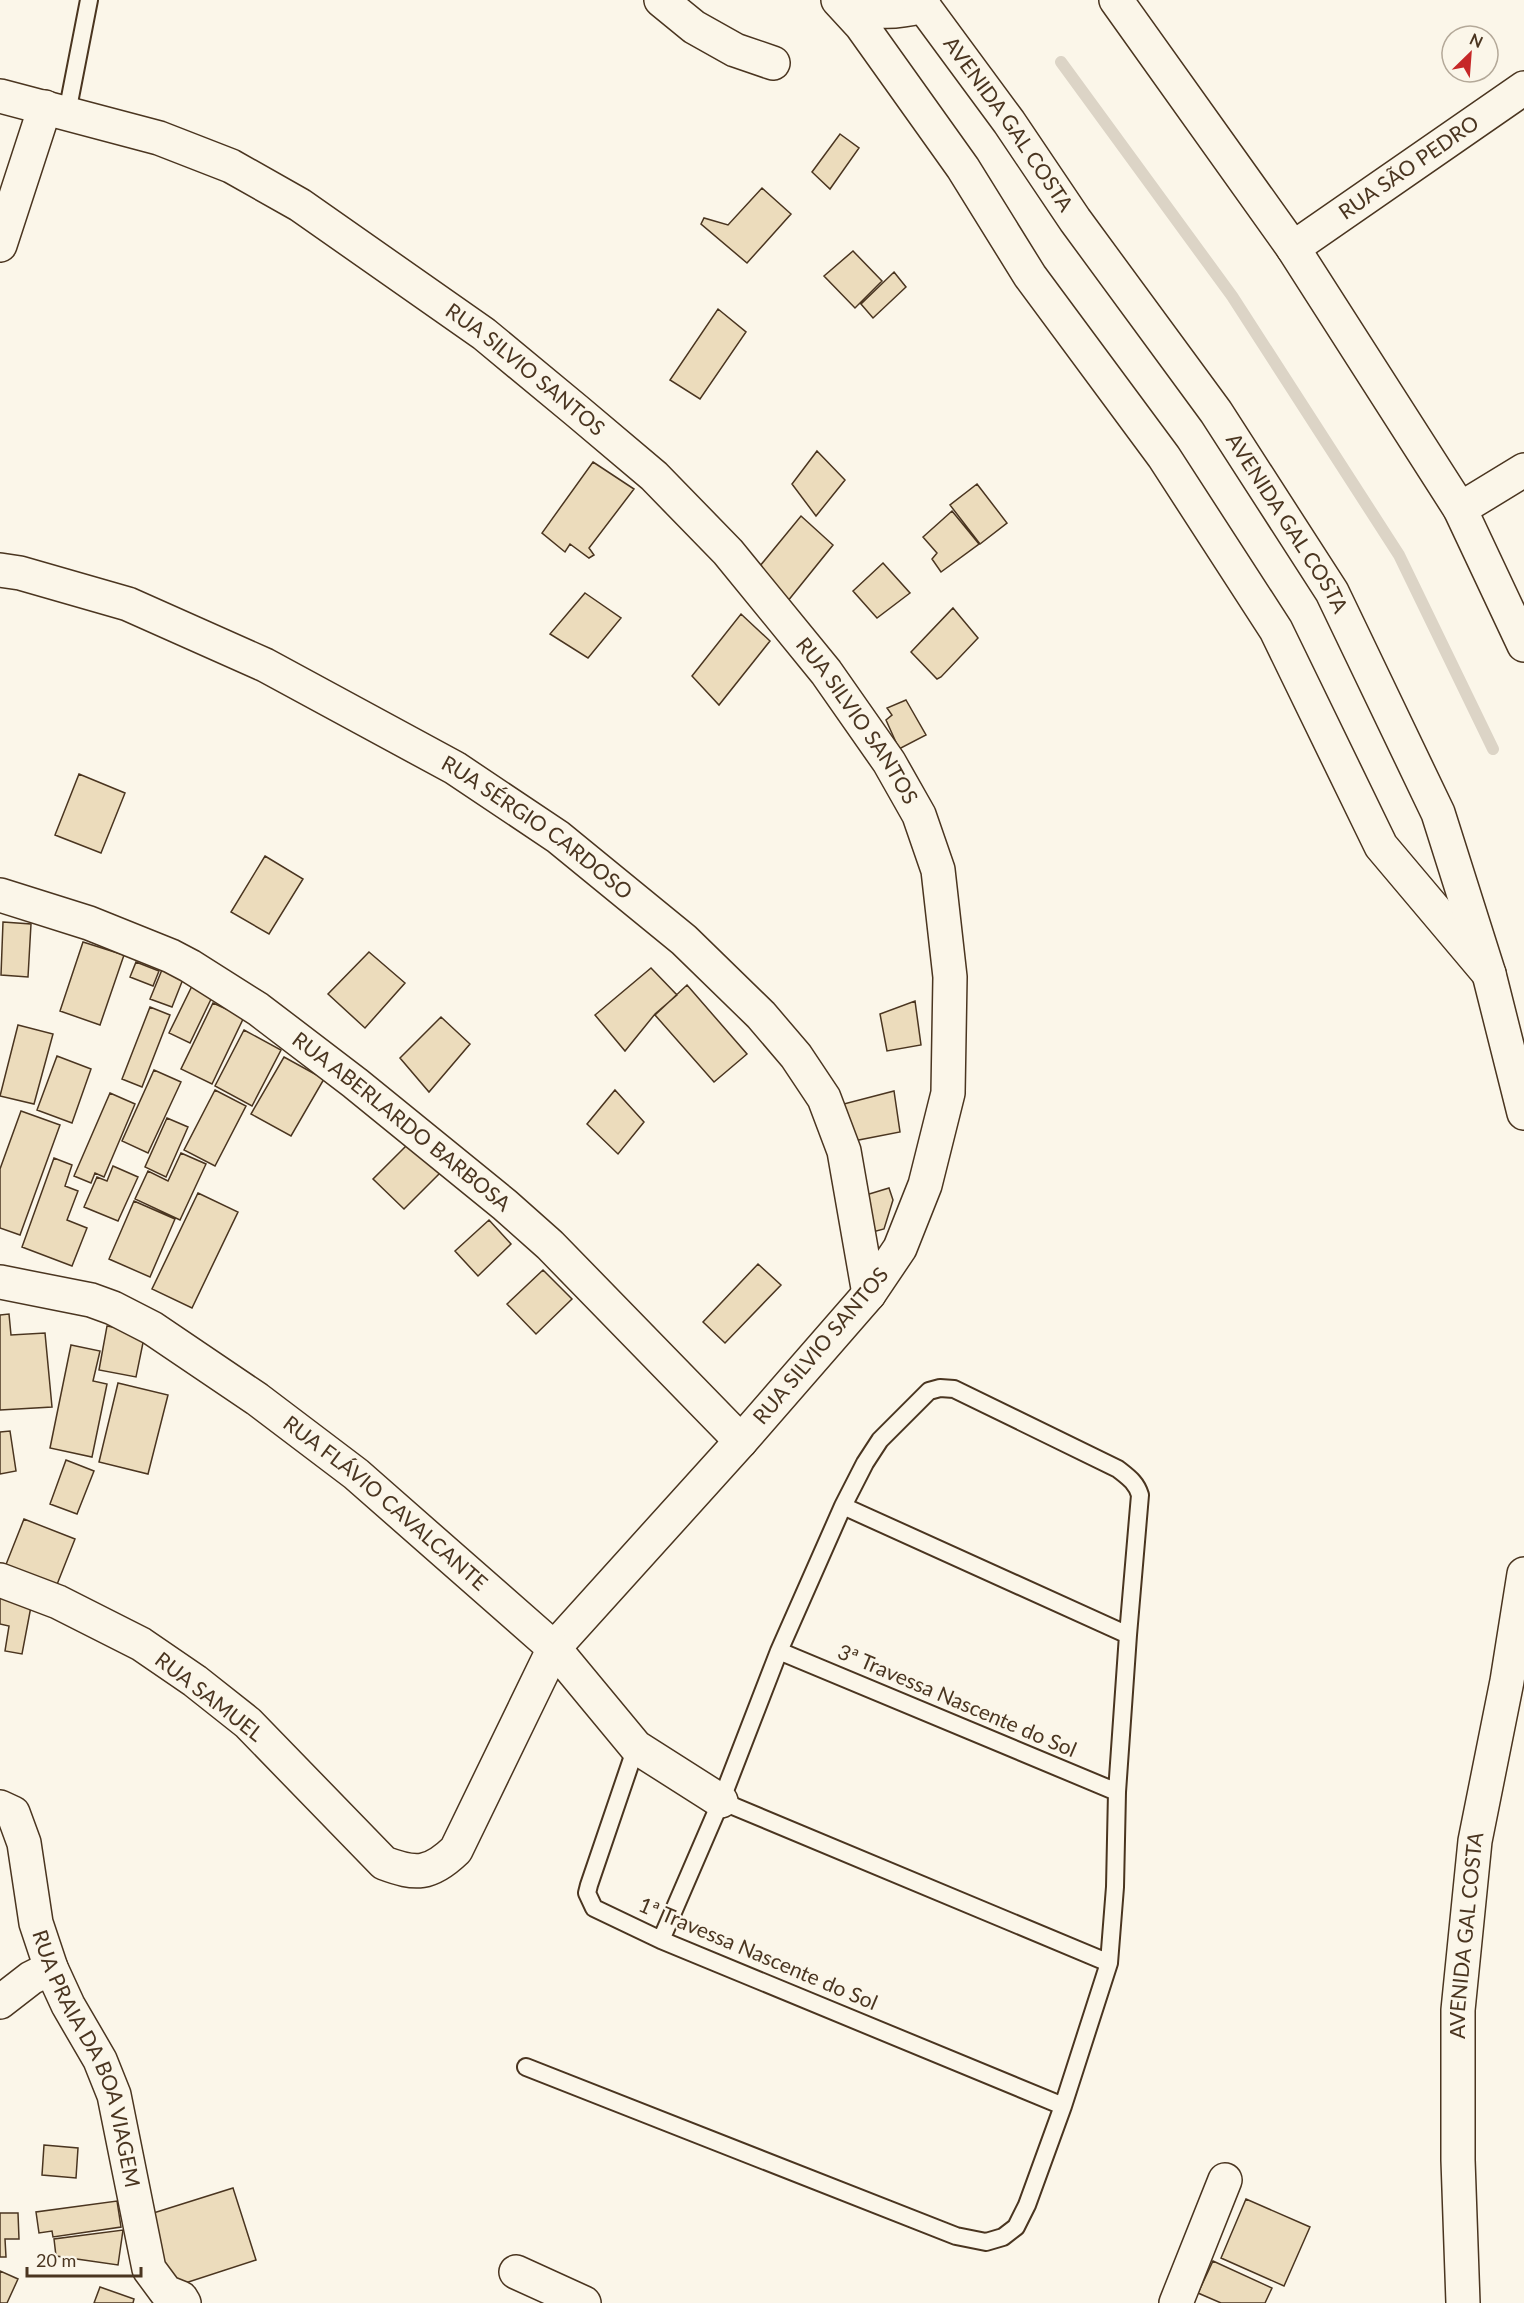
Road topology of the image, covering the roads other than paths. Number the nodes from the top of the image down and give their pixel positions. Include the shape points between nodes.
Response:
1 (90, 0) edge
2 (661, 0) edge
3 (838, 0) edge
4 (846, 0) edge
5 (1116, 0) edge
6 (926, 2) edge
7 (773, 63) dead end
8 (1524, 88) edge
9 (0, 96) edge
10 (56, 110) junction
11 (0, 245) edge
12 (1293, 248) junction
13 (1524, 470) edge
14 (1460, 509) junction
15 (0, 570) edge
16 (1524, 645) edge
17 (0, 894) edge
18 (1489, 974) junction
19 (1524, 1113) edge
20 (0, 1282) edge
21 (869, 1294) junction
22 (741, 1441) junction
23 (843, 1506) junction
24 (1524, 1574) edge
25 (0, 1580) edge
26 (1128, 1635) junction
27 (554, 1648) junction
28 (779, 1651) junction
29 (636, 1747) junction
30 (1117, 1792) junction
31 (721, 1801) junction
32 (0, 1807) edge
33 (384, 1863) joint
34 (661, 1940) junction
35 (1109, 1963) junction
36 (51, 1968) junction
37 (0, 2002) edge
38 (526, 2067) dead end
39 (1063, 2106) junction
40 (1225, 2180) dead end
41 (516, 2272) dead end
42 (184, 2303) edge
43 (584, 2303) edge
44 (1176, 2303) edge
45 (1462, 2303) edge

1 - 10 lane
2 - 7 street via 694,27 735,50
3 - 18 street via 861,25 963,168 1030,276 1164,457 1276,630 1382,846
4 - 6 street via 873,12 888,13
5 - 12 street
6 - 18 street, AVENIDA GAL COSTA via 1075,220 1216,412 1332,592 1438,813
8 - 12 street, RUA SÃO PEDRO
9 - 10 street, RUA SILVIO SANTOS
10 - 11 street
10 - 21 street, RUA SILVIO SANTOS via 159,138 231,166 300,205 484,334 654,476 728,552 826,672 889,762 919,815 938,870 950,977 948,1093 925,1185 900,1248
12 - 14 street
13 - 14 street
14 - 16 street
15 - 21 street, RUA SÉRGIO CARDOSO via 128,604 265,665 446,762 558,837 684,940 796,1056 824,1098 844,1151
17 - 22 street, RUA ABERLARDO BARBOSA via 89,923 171,956 258,1009 550,1245
18 - 19 street, AVENIDA GAL COSTA
20 - 27 street, RUA FLÁVIO CAVALCANTE via 91,1300 152,1328 257,1399 356,1474
21 - 22 street, RUA SILVIO SANTOS
22 - 27 street, RUA SILVIO SANTOS
23 - 26 lane
23 - 26 lane via 880,1440 929,1391 954,1389 1118,1469 1137,1487 1140,1495
23 - 28 lane
24 - 45 street, AVENIDA GAL COSTA via 1508,1682 1474,1841 1458,2010
25 - 33 street, RUA SAMUEL via 58,1602 141,1644 195,1681 248,1723
26 - 30 lane
27 - 29 street, RUA FLÁVIO CAVALCANTE
27 - 33 street, RUA SILVIO SANTOS via 456,1850 437,1866 414,1872
28 - 30 lane, 3ª Travessa Nascente do Sol
28 - 31 lane
29 - 31 street, RUA FLÁVIO CAVALCANTE
29 - 34 lane, 1ª Travessa Nascente do Sol via 587,1893 594,1908
30 - 35 lane
31 - 34 lane
31 - 35 lane
32 - 36 street, RUA PRAIA DA BOA VIAGEM via 14,1813 24,1842 36,1923
34 - 39 lane, 1ª Travessa Nascente do Sol
35 - 39 lane
36 - 37 street
36 - 42 street, RUA PRAIA DA BOA VIAGEM via 100,2060 114,2095 149,2269 166,2292
38 - 39 lane via 956,2236 986,2242 1004,2238 1016,2227 1028,2205
40 - 44 street
41 - 43 street

